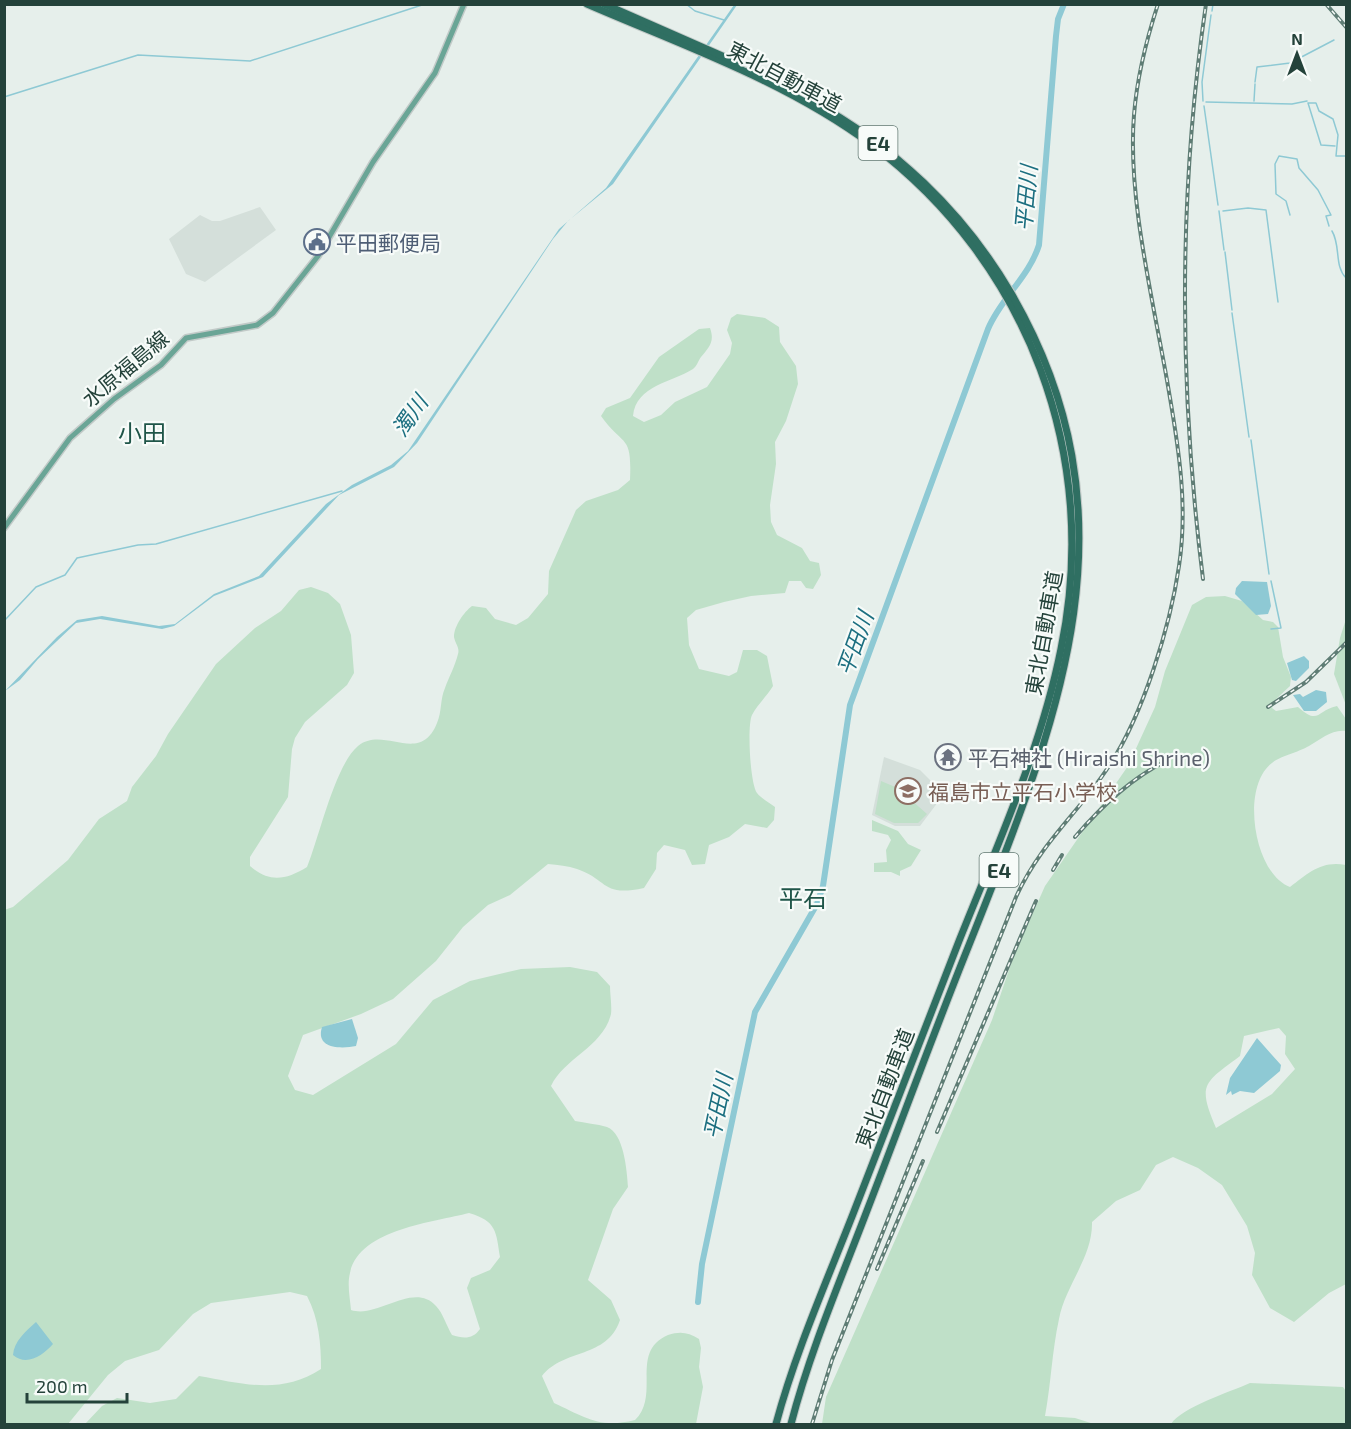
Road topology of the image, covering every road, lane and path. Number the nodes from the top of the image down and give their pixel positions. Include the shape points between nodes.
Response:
1 (464, 4) edge
2 (587, 4) edge
3 (604, 4) edge
4 (671, 36) junction
5 (1013, 303) junction
6 (4, 528) edge
7 (776, 1425) edge
8 (791, 1425) edge

1 - 6 main road, 水原福島線 via 435,74 373,162 318,256 273,313 257,325 186,338 161,365 111,401 70,438
2 - 4 highway, 東北自動車道 / E4
3 - 4 highway, 東北自動車道 / E4
4 - 5 highway, 東北自動車道 / E4 via 819,104 899,159 955,214
5 - 7 highway, 東北自動車道 / E4 via 1043,375 1069,476 1073,561 1062,647 1032,754 822,1291
5 - 8 highway, 東北自動車道 / E4 via 1036,342 1051,381 1074,477 1079,561 1069,650 1052,720 1013,831 832,1303

